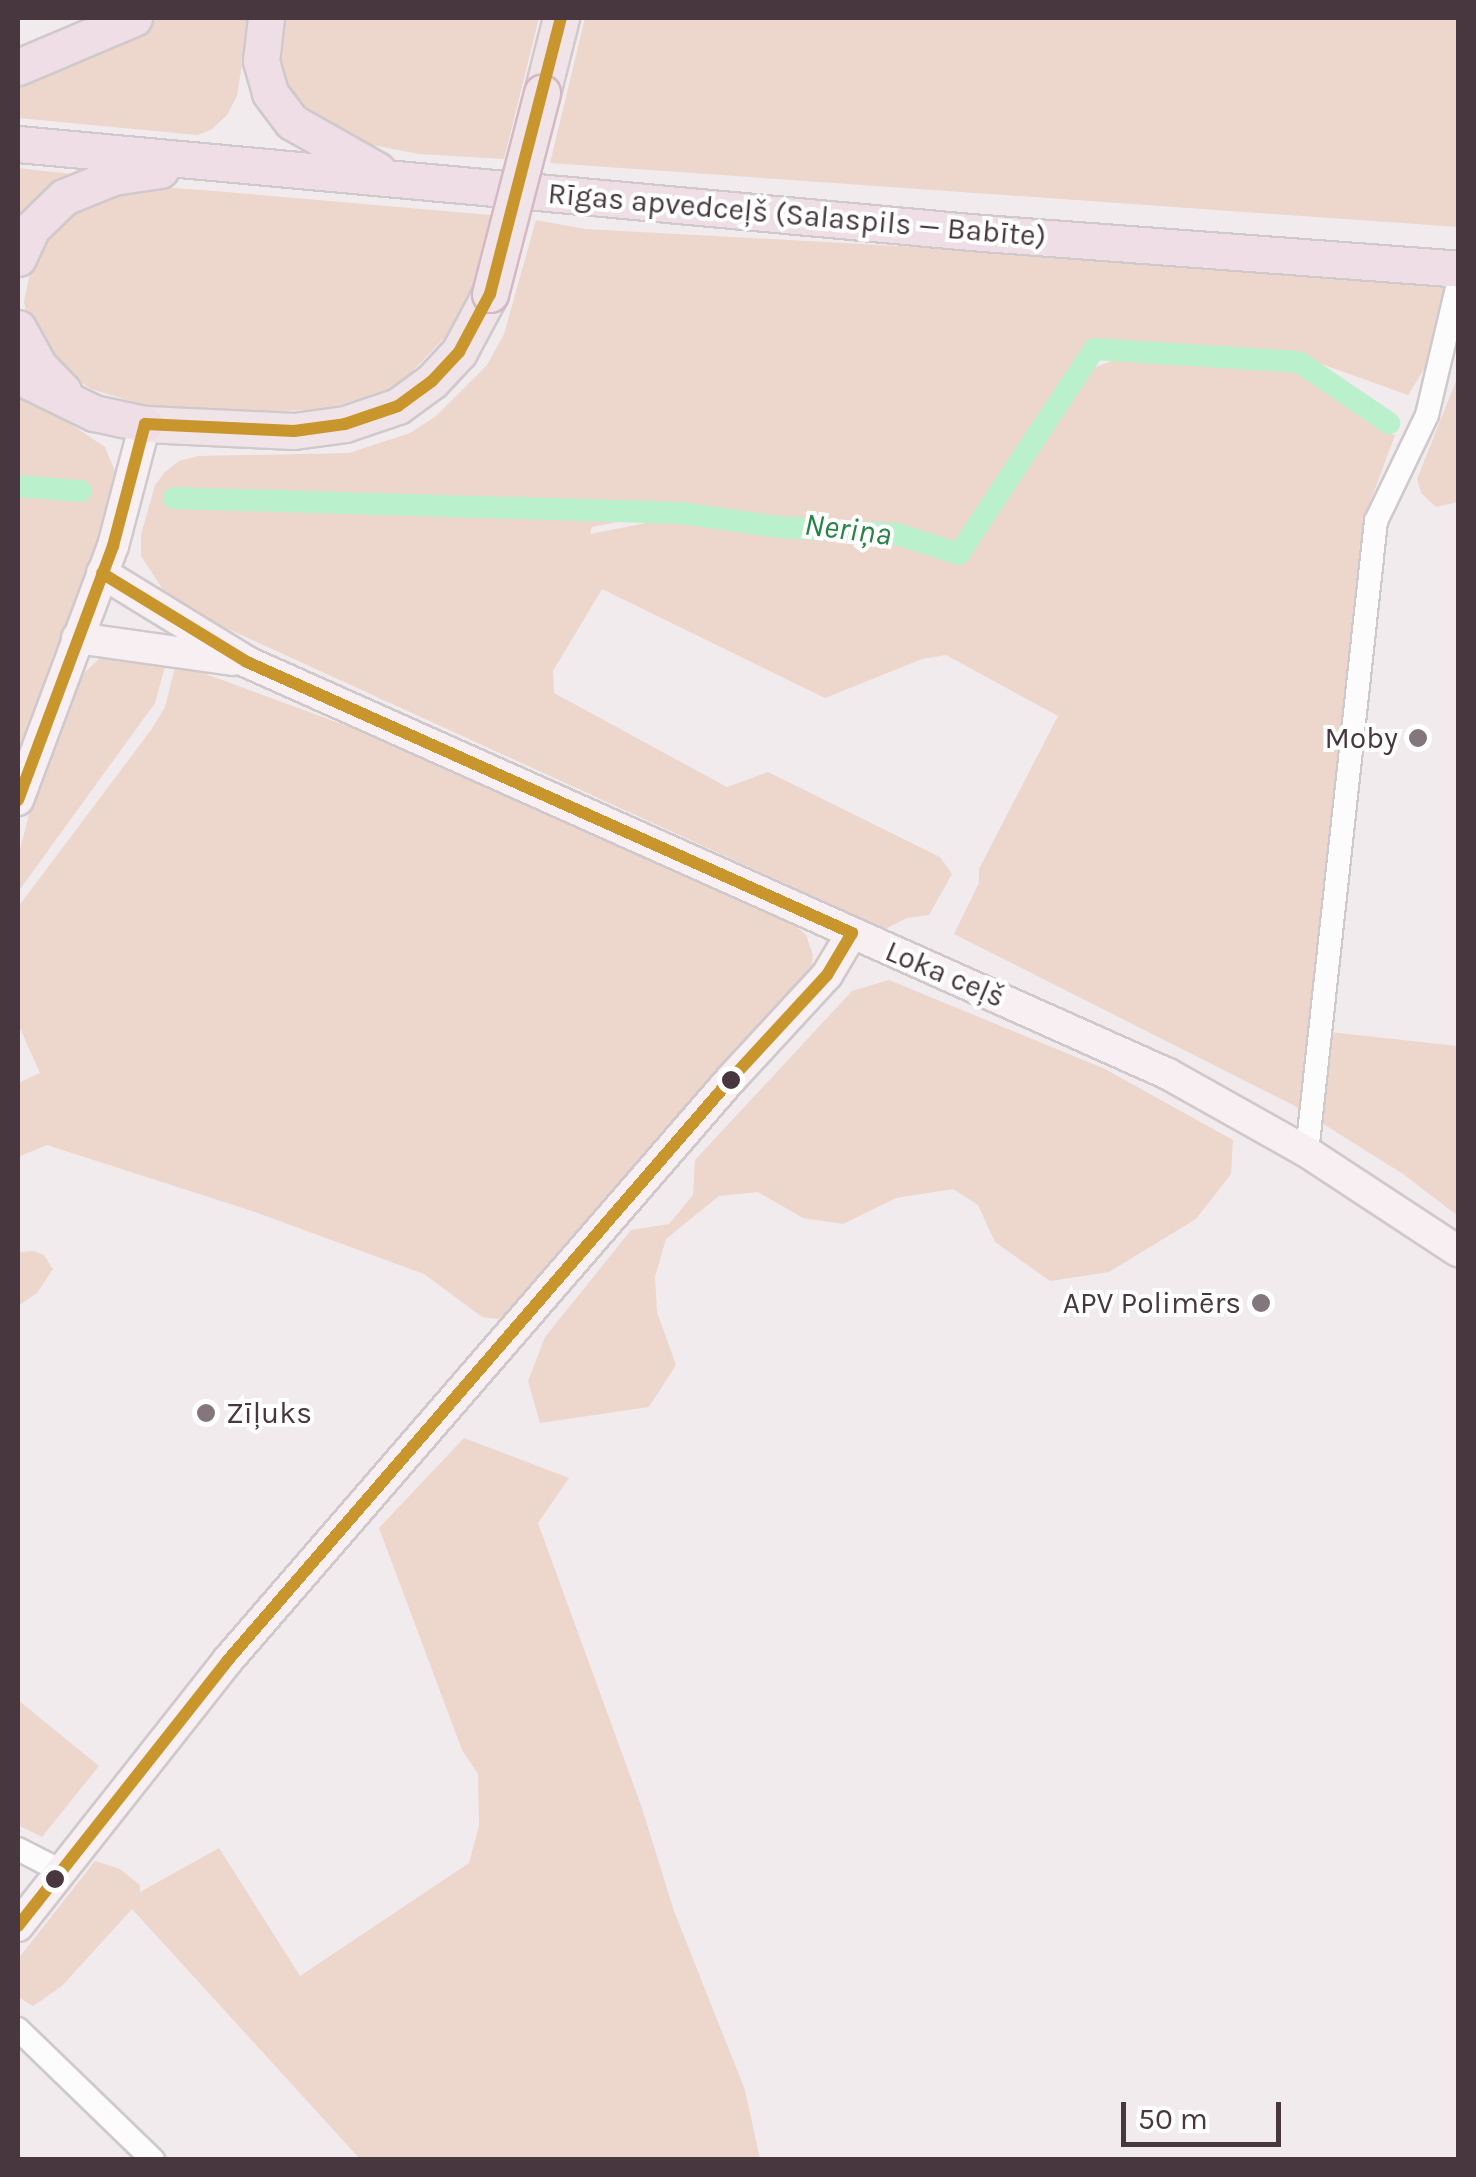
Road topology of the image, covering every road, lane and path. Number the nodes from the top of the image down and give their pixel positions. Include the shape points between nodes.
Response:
1 (134, 18) edge
2 (266, 18) edge
3 (561, 18) edge
4 (18, 67) edge
5 (18, 144) edge
6 (210, 162) junction
7 (395, 179) junction
8 (18, 258) edge
9 (1458, 269) edge
10 (1458, 284) edge
11 (18, 328) edge
12 (18, 376) edge
13 (78, 406) junction
14 (145, 424) junction
15 (102, 574) junction
16 (78, 638) junction
17 (247, 662) junction
18 (18, 800) edge
19 (852, 933) junction
20 (1307, 1152) junction
21 (1458, 1251) edge
22 (18, 1849) edge
23 (61, 1872) junction
24 (18, 1926) edge
25 (18, 2029) edge
26 (153, 2160) edge

1 - 4 highway
2 - 7 highway via 261,62 270,93 292,122
3 - 14 main road, bridge via 490,294 459,352 432,381 398,406 345,424 294,430
5 - 6 highway, Rīgas apvedceļš (Salaspils — Babīte)
6 - 7 highway, Rīgas apvedceļš (Salaspils — Babīte)
6 - 8 highway via 85,185 45,211
7 - 9 highway, Rīgas apvedceļš (Salaspils — Babīte)
10 - 20 street via 1427,415 1376,520
11 - 13 highway via 39,366
12 - 13 highway
13 - 14 highway
14 - 15 main road
15 - 16 main road
15 - 17 main road, Loka ceļš
16 - 17 main road, Loka ceļš
16 - 18 main road
17 - 19 main road, Loka ceļš
19 - 20 main road, Loka ceļš via 1097,1040
19 - 23 main road via 827,975 228,1660
20 - 21 main road, Loka ceļš
22 - 23 street
23 - 24 main road
25 - 26 street

